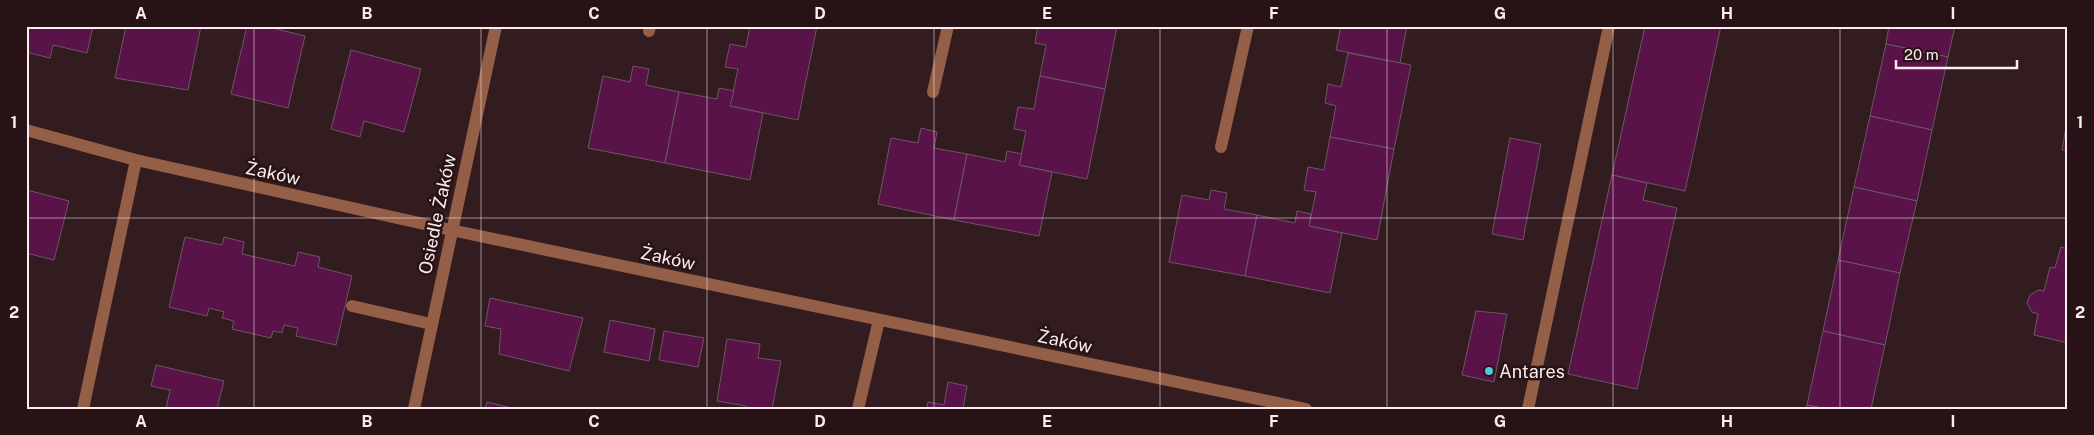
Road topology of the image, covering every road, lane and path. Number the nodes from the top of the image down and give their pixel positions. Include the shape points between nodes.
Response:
1 (496, 26) edge
2 (948, 26) edge
3 (1248, 26) edge
4 (1609, 26) edge
5 (933, 92) dead end
6 (26, 130) edge
7 (1221, 147) dead end
8 (136, 160) junction
9 (451, 230) junction
10 (352, 306) dead end
11 (878, 320) junction
12 (431, 324) junction
13 (82, 409) edge
14 (414, 409) edge
15 (858, 409) edge
16 (1306, 409) edge
17 (1528, 409) edge

1 - 9 street, Osiedle Żaków
2 - 5 street
3 - 7 street
4 - 17 street
6 - 8 street, Żaków
8 - 9 street, Żaków
8 - 13 street
9 - 11 street, Żaków
9 - 12 street, Osiedle Żaków
10 - 12 street
11 - 15 street
11 - 16 street, Żaków
12 - 14 street, Osiedle Żaków

